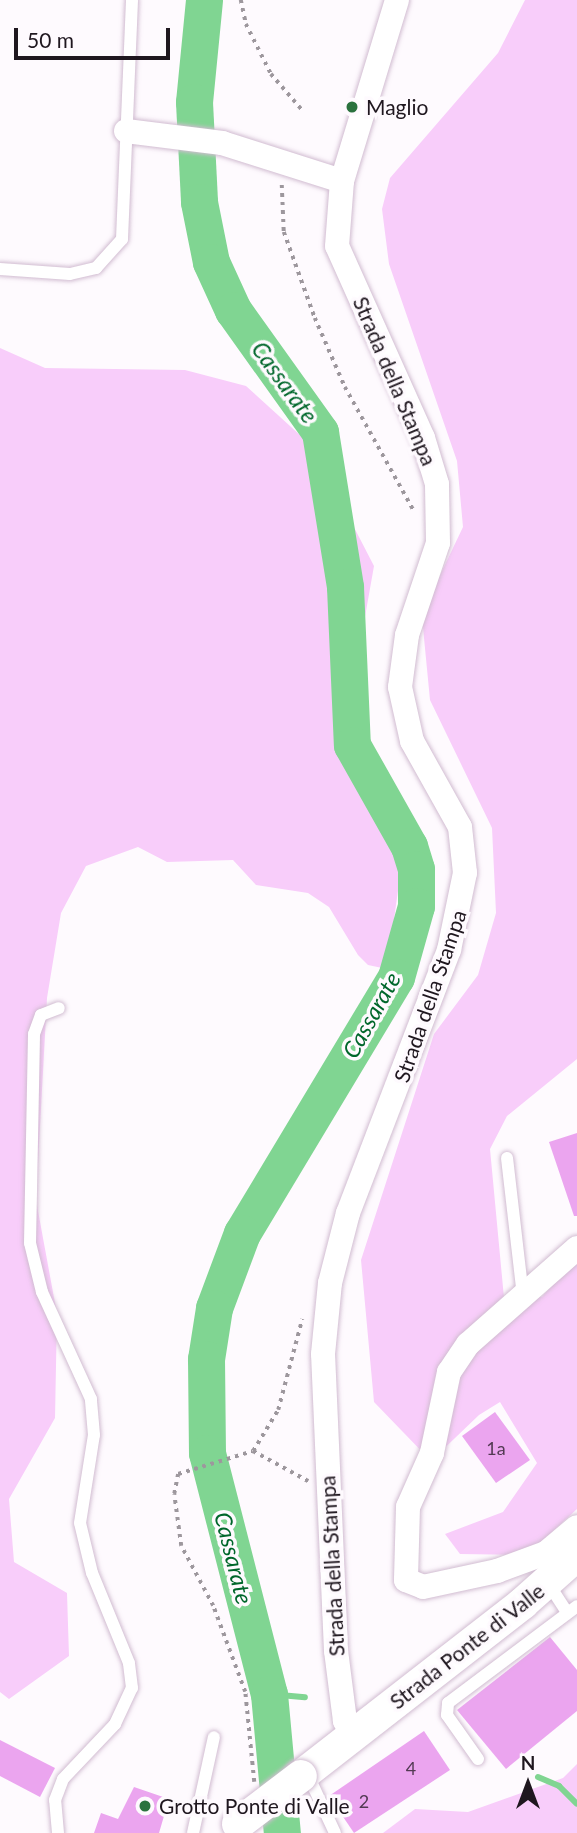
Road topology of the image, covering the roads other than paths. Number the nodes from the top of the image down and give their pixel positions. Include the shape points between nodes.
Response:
1 (132, 0) edge
2 (397, 0) edge
3 (126, 131) junction
4 (342, 181) junction
5 (0, 270) edge
6 (59, 1008) dead end
7 (506, 1158) dead end
8 (577, 1248) edge
9 (523, 1296) junction
10 (577, 1527) edge
11 (577, 1555) edge
12 (548, 1583) junction
13 (572, 1609) edge
14 (354, 1734) junction
15 (214, 1737) dead end
16 (478, 1759) dead end
17 (304, 1774) junction
18 (232, 1828) edge
19 (58, 1833) edge
20 (193, 1833) edge
21 (335, 1833) edge

1 - 3 lane
2 - 4 street, Strada della Stampa
3 - 4 street via 222,143
3 - 5 lane via 125,225 112,254 96,268 70,274
4 - 14 street, Strada della Stampa via 337,246 423,438 437,484 438,543 407,635 400,687 412,741 460,827 466,873 449,950 348,1213 330,1283 323,1367 336,1651 345,1721
6 - 19 lane via 41,1015 34,1034 30,1242 42,1292 91,1399 94,1435 80,1523 92,1573 129,1663 132,1688 120,1717 63,1779 55,1800
7 - 9 lane
8 - 9 street, Strada Ponte di Valle
9 - 10 street, Strada Ponte di Valle via 468,1345 449,1371 432,1453 408,1507 406,1580 423,1587 497,1571 546,1553
11 - 12 street, Strada Ponte di Valle
12 - 13 lane
12 - 14 street, Strada Ponte di Valle
13 - 16 lane via 448,1703 447,1715
14 - 17 street, Strada Ponte di Valle
15 - 20 lane
17 - 18 street, Strada Ponte di Valle, bridge
17 - 21 lane

